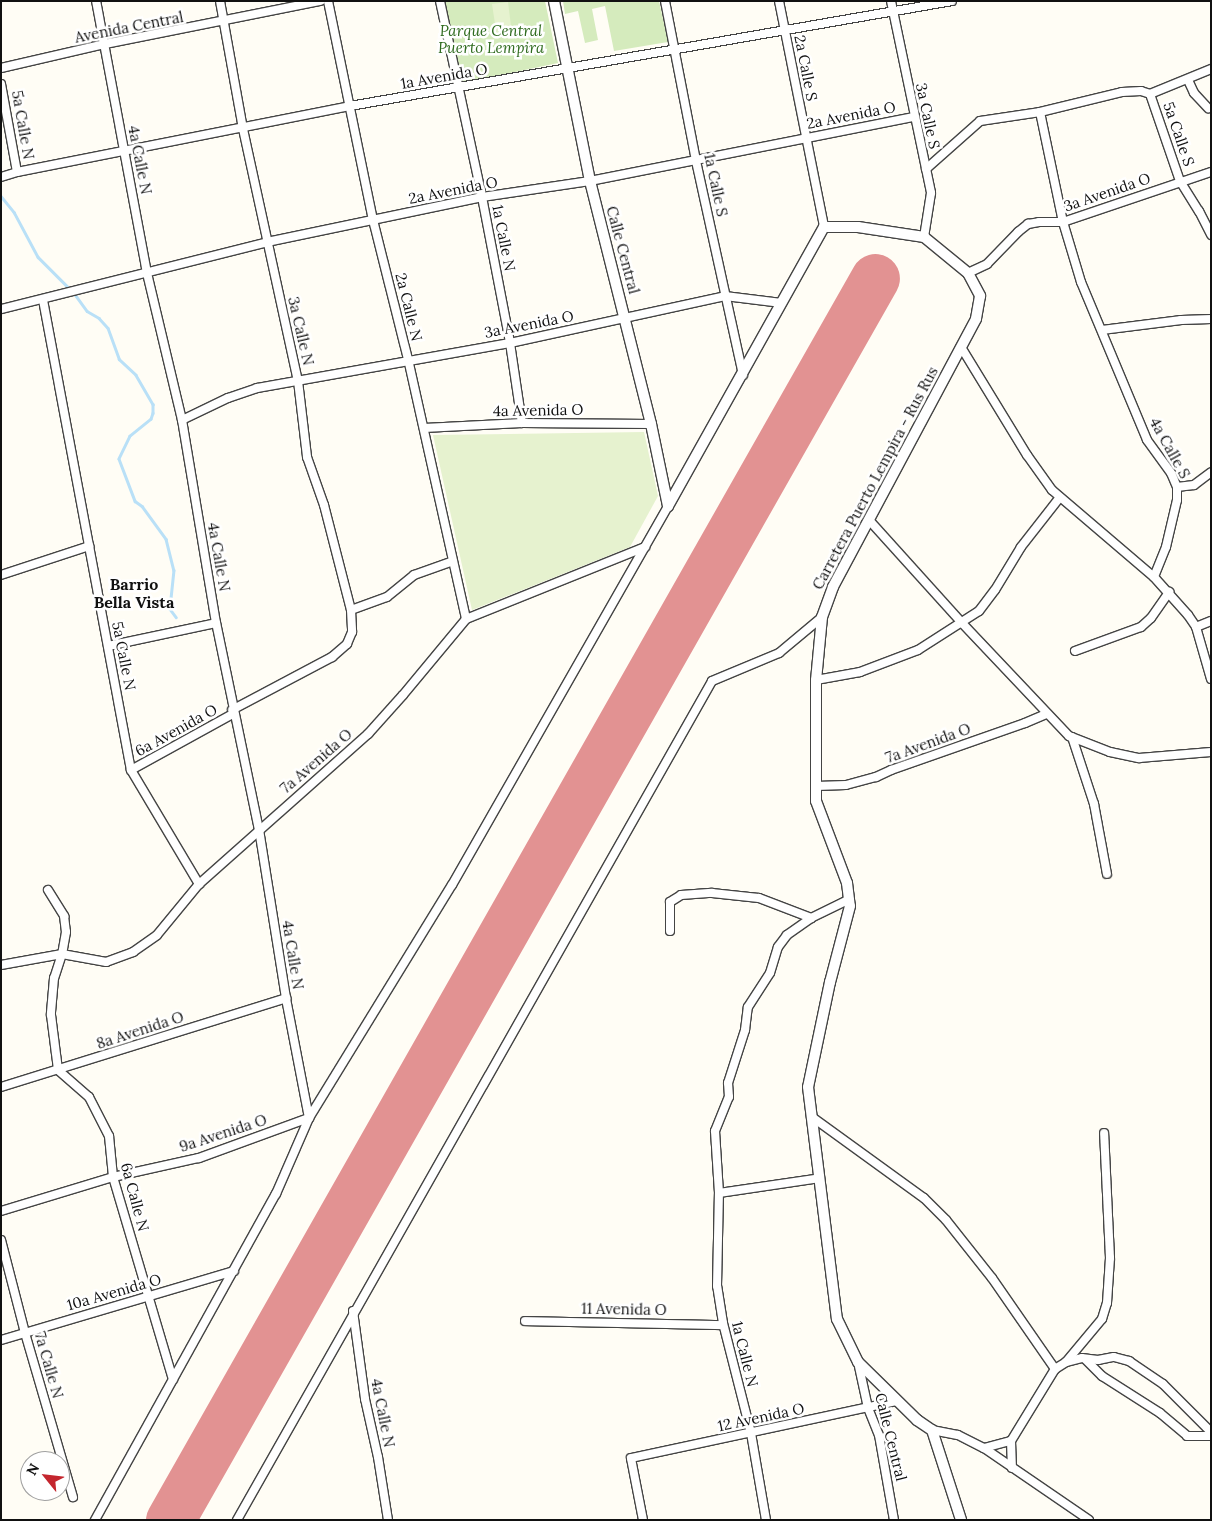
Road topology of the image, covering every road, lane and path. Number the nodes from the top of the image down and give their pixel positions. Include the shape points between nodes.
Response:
1 (96, 1) edge
2 (220, 1) edge
3 (321, 1) edge
4 (328, 1) edge
5 (440, 1) edge
6 (554, 1) edge
7 (665, 1) edge
8 (779, 1) edge
9 (891, 1) edge
10 (952, 1) edge
11 (893, 13) junction
12 (224, 22) junction
13 (785, 30) junction
14 (105, 44) junction
15 (674, 49) junction
16 (1, 68) edge
17 (569, 69) junction
18 (1211, 69) edge
19 (1188, 80) junction
20 (1, 84) edge
21 (458, 86) junction
22 (1150, 94) junction
23 (350, 106) junction
24 (1208, 108) dead end
25 (1040, 112) junction
26 (914, 117) junction
27 (244, 129) junction
28 (805, 138) junction
29 (124, 152) junction
30 (696, 161) junction
31 (926, 169) junction
32 (17, 172) junction
33 (1211, 172) edge
34 (1, 177) edge
35 (590, 181) junction
36 (1180, 181) junction
37 (482, 198) junction
38 (373, 220) junction
39 (1063, 222) junction
40 (824, 227) junction
41 (1211, 236) edge
42 (924, 237) junction
43 (267, 242) junction
44 (148, 273) junction
45 (968, 273) junction
46 (725, 296) junction
47 (43, 300) junction
48 (782, 303) junction
49 (1, 308) edge
50 (625, 318) junction
51 (1211, 319) edge
52 (1102, 330) junction
53 (510, 343) junction
54 (961, 347) junction
55 (408, 359) junction
56 (743, 374) junction
57 (298, 381) junction
58 (182, 420) junction
59 (522, 423) junction
60 (651, 424) junction
61 (424, 428) junction
62 (1211, 472) edge
63 (1177, 487) junction
64 (1060, 498) junction
65 (668, 506) junction
66 (869, 520) junction
67 (89, 546) junction
68 (645, 546) junction
69 (454, 561) junction
70 (1, 575) edge
71 (1154, 578) junction
72 (1169, 592) junction
73 (351, 610) junction
74 (822, 617) junction
75 (466, 619) junction
76 (1211, 621) edge
77 (216, 623) junction
78 (962, 623) junction
79 (1196, 627) junction
80 (108, 646) junction
81 (1075, 651) dead end
82 (332, 657) joint
83 (816, 680) junction
84 (1211, 680) edge
85 (233, 712) junction
86 (1046, 714) junction
87 (1072, 737) junction
88 (1211, 752) edge
89 (131, 770) junction
90 (816, 786) junction
91 (259, 830) junction
92 (1107, 874) dead end
93 (199, 884) junction
94 (48, 890) dead end
95 (850, 899) junction
96 (811, 918) junction
97 (670, 931) dead end
98 (62, 954) junction
99 (1, 965) edge
100 (286, 998) junction
101 (58, 1070) junction
102 (1, 1087) edge
103 (812, 1116) junction
104 (309, 1118) junction
105 (1104, 1133) dead end
106 (113, 1177) junction
107 (820, 1178) junction
108 (719, 1193) junction
109 (1, 1211) edge
110 (1, 1240) edge
111 (234, 1271) junction
112 (149, 1296) junction
113 (353, 1311) junction
114 (525, 1321) dead end
115 (723, 1325) junction
116 (25, 1333) junction
117 (1, 1340) edge
118 (1084, 1358) junction
119 (858, 1362) junction
120 (1066, 1362) junction
121 (1055, 1368) junction
122 (173, 1379) junction
123 (897, 1401) junction
124 (868, 1408) junction
125 (932, 1430) junction
126 (1211, 1432) edge
127 (751, 1433) junction
128 (1211, 1436) edge
129 (1011, 1441) junction
130 (984, 1448) junction
131 (1012, 1468) junction
132 (73, 1497) dead end
133 (95, 1520) edge
134 (237, 1520) edge
135 (388, 1520) edge
136 (643, 1520) edge
137 (766, 1520) edge
138 (894, 1520) edge
139 (961, 1520) edge
140 (1089, 1520) edge

1 - 14 street, 4a Calle N
2 - 12 street, 3a Calle N
3 - 12 street, Avenida Central
4 - 23 street, 2a Calle N
5 - 21 street, 1a Calle N
6 - 17 street, Calle Central
7 - 15 street, 1a Calle S
8 - 13 street, 2a Calle S
9 - 11 street, 3a Calle S
10 - 11 street, 1a Avenida O
11 - 13 street, 1a Avenida O
11 - 26 street, 3a Calle S
12 - 14 street, Avenida Central
12 - 27 street, 3a Calle N
13 - 15 street, 1a Avenida O
13 - 28 street, 2a Calle S
14 - 16 street, Avenida Central
14 - 29 street, 4a Calle N
15 - 17 street, 1a Avenida O
15 - 30 street, 1a Calle S
17 - 21 street, 1a Avenida O
17 - 35 street, Calle Central
18 - 19 street
19 - 22 street
19 - 24 street via 1194,93
20 - 32 street, 5a Calle N
21 - 23 street, 1a Avenida O
21 - 37 street, 1a Calle N
22 - 25 street via 1122,92
22 - 36 street, 5a Calle S
23 - 27 street, 1a Avenida O
23 - 38 street, 2a Calle N
25 - 31 street via 980,121
25 - 39 street, 4a Calle S
26 - 28 street, 2a Avenida O
26 - 31 street, 3a Calle S
27 - 29 street, 1a Avenida O
27 - 43 street, 3a Calle N
28 - 30 street, 2a Avenida O
28 - 40 street, 2a Calle S
29 - 32 street, 1a Avenida O
29 - 44 street, 4a Calle N
30 - 35 street, 2a Avenida O
30 - 46 street, 1a Calle S
31 - 42 street, 3a Calle S via 931,193
32 - 34 street, 1a Avenida O
33 - 36 street, 3a Avenida O
35 - 37 street, 2a Avenida O
35 - 50 street, Calle Central
36 - 39 street, 3a Avenida O
36 - 41 street, 5a Calle S
37 - 38 street, 2a Avenida O
37 - 53 street, 1a Calle N
38 - 43 street, 2a Avenida O
38 - 55 street, 2a Calle N
39 - 45 street, 3a Avenida O via 1028,224 987,264
39 - 52 street, 4a Calle S via 1081,282
40 - 42 street via 858,227
40 - 48 street
42 - 45 street, Carretera Puerto Lempira - Rus Rus
43 - 44 street, 2a Avenida O
43 - 57 street, 3a Calle N
44 - 47 street, 2a Avenida O
44 - 58 street, 4a Calle N
45 - 54 street, Carretera Puerto Lempira - Rus Rus via 979,292 980,306
46 - 48 street, 3a Avenida O
46 - 50 street, 3a Avenida O
46 - 56 street, 1a Calle S
47 - 49 street, 2a Avenida O
47 - 67 street, 5a Calle N
48 - 56 street
50 - 53 street, 3a Avenida O
50 - 60 street, Calle Central
51 - 52 street
52 - 63 street, 4a Calle S via 1147,440
53 - 55 street, 3a Avenida O
53 - 59 street, 1a Calle N
54 - 64 street via 1027,455
54 - 66 street, Carretera Puerto Lempira - Rus Rus
55 - 57 street, 3a Avenida O
55 - 61 street, 2a Calle N
56 - 65 street
57 - 58 street, 3a Avenida O via 228,398
57 - 73 street, 3a Calle N via 307,457 324,505
58 - 77 street, 4a Calle N
59 - 60 street, 4a Avenida O
59 - 61 street, 4a Avenida O
60 - 65 street, Calle Central
61 - 69 street, 2a Calle N
62 - 63 street via 1194,485
63 - 71 street, 4a Calle S via 1166,547
64 - 71 street
64 - 78 street via 1021,547 979,611
65 - 68 street
66 - 74 street, Carretera Puerto Lempira - Rus Rus via 833,586
66 - 78 street
67 - 70 street
67 - 80 street, 5a Calle N
68 - 75 street, 7a Avenida O
68 - 104 street via 447,894
69 - 73 street via 414,575 387,598
69 - 75 street, 2a Calle N
71 - 72 street
72 - 79 street
72 - 81 street via 1152,618 1141,627
73 - 82 street, 3a Calle N via 352,632 347,644
74 - 83 street, Carretera Puerto Lempira - Rus Rus
74 - 113 street via 779,653 712,681
75 - 91 street, 7a Avenida O via 368,734
76 - 79 street
77 - 80 street
77 - 85 street, 4a Calle N
78 - 83 street via 918,650 860,672
78 - 86 street
79 - 84 street
80 - 89 street, 5a Calle N
82 - 85 street, 6a Avenida O
83 - 90 street, Carretera Puerto Lempira - Rus Rus
85 - 89 street, 6a Avenida O
85 - 91 street, 4a Calle N
86 - 87 street
86 - 90 street, 7a Avenida O via 876,777 846,785
87 - 88 street via 1110,752 1139,758
87 - 92 street via 1094,804
89 - 93 street, 5a Calle N
90 - 95 street, Carretera Puerto Lempira - Rus Rus via 820,816 847,883
91 - 93 street, 7a Avenida O
91 - 100 street, 4a Calle N
93 - 98 street, 7a Avenida O via 157,935 133,952 106,962
94 - 98 street via 64,916 66,932
95 - 96 street, 1a Calle N
95 - 103 street, Carretera Puerto Lempira - Rus Rus via 811,1066 808,1087
96 - 97 street via 759,898 712,893 681,895 670,902
96 - 108 street, 1a Calle N via 787,935 778,946 770,973 748,1007 745,1030 728,1083 729,1097 715,1131
98 - 99 street, 7a Avenida O
98 - 101 street via 54,978 51,1015
100 - 101 street, 8a Avenida O
100 - 104 street, 4a Calle N
101 - 102 street, 8a Avenida O
101 - 106 street, 6a Calle N via 89,1097 102,1120 109,1136
103 - 107 street, Carretera Puerto Lempira - Rus Rus
103 - 121 street via 924,1198 946,1220 992,1278
104 - 106 street, 9a Avenida O via 199,1158
104 - 111 street via 276,1194
105 - 120 street via 1110,1258 1106,1303 1102,1319
106 - 109 street, 9a Avenida O
106 - 112 street, 6a Calle N
107 - 108 street
107 - 119 street, Carretera Puerto Lempira - Rus Rus via 837,1319
108 - 115 street, 1a Calle N via 717,1286
110 - 116 street, 7a Calle N
111 - 112 street, 10a Avenida O
111 - 122 street
112 - 116 street, 10a Avenida O
112 - 122 street, 6a Calle N
113 - 134 street
113 - 135 street, 4a Calle N via 367,1415 378,1457
114 - 115 street, 11 Avenida O
115 - 127 street, 1a Calle N
116 - 117 street, 10a Avenida O
116 - 132 street, 7a Calle N
118 - 120 street
118 - 126 street via 1129,1360 1163,1384
118 - 128 street via 1102,1376 1160,1413 1187,1436
119 - 123 street, Carretera Puerto Lempira - Rus Rus
119 - 124 street, Calle Central
120 - 121 street
121 - 129 street
122 - 133 street
123 - 124 street, 12 Avenida O
123 - 125 street, Carretera Puerto Lempira - Rus Rus
124 - 127 street, 12 Avenida O
124 - 138 street, Calle Central via 879,1435
125 - 130 street via 958,1435
125 - 139 street
127 - 136 street, 12 Avenida O via 631,1458
127 - 137 street, 1a Calle N
129 - 130 street
129 - 131 street
130 - 131 street
131 - 140 street

